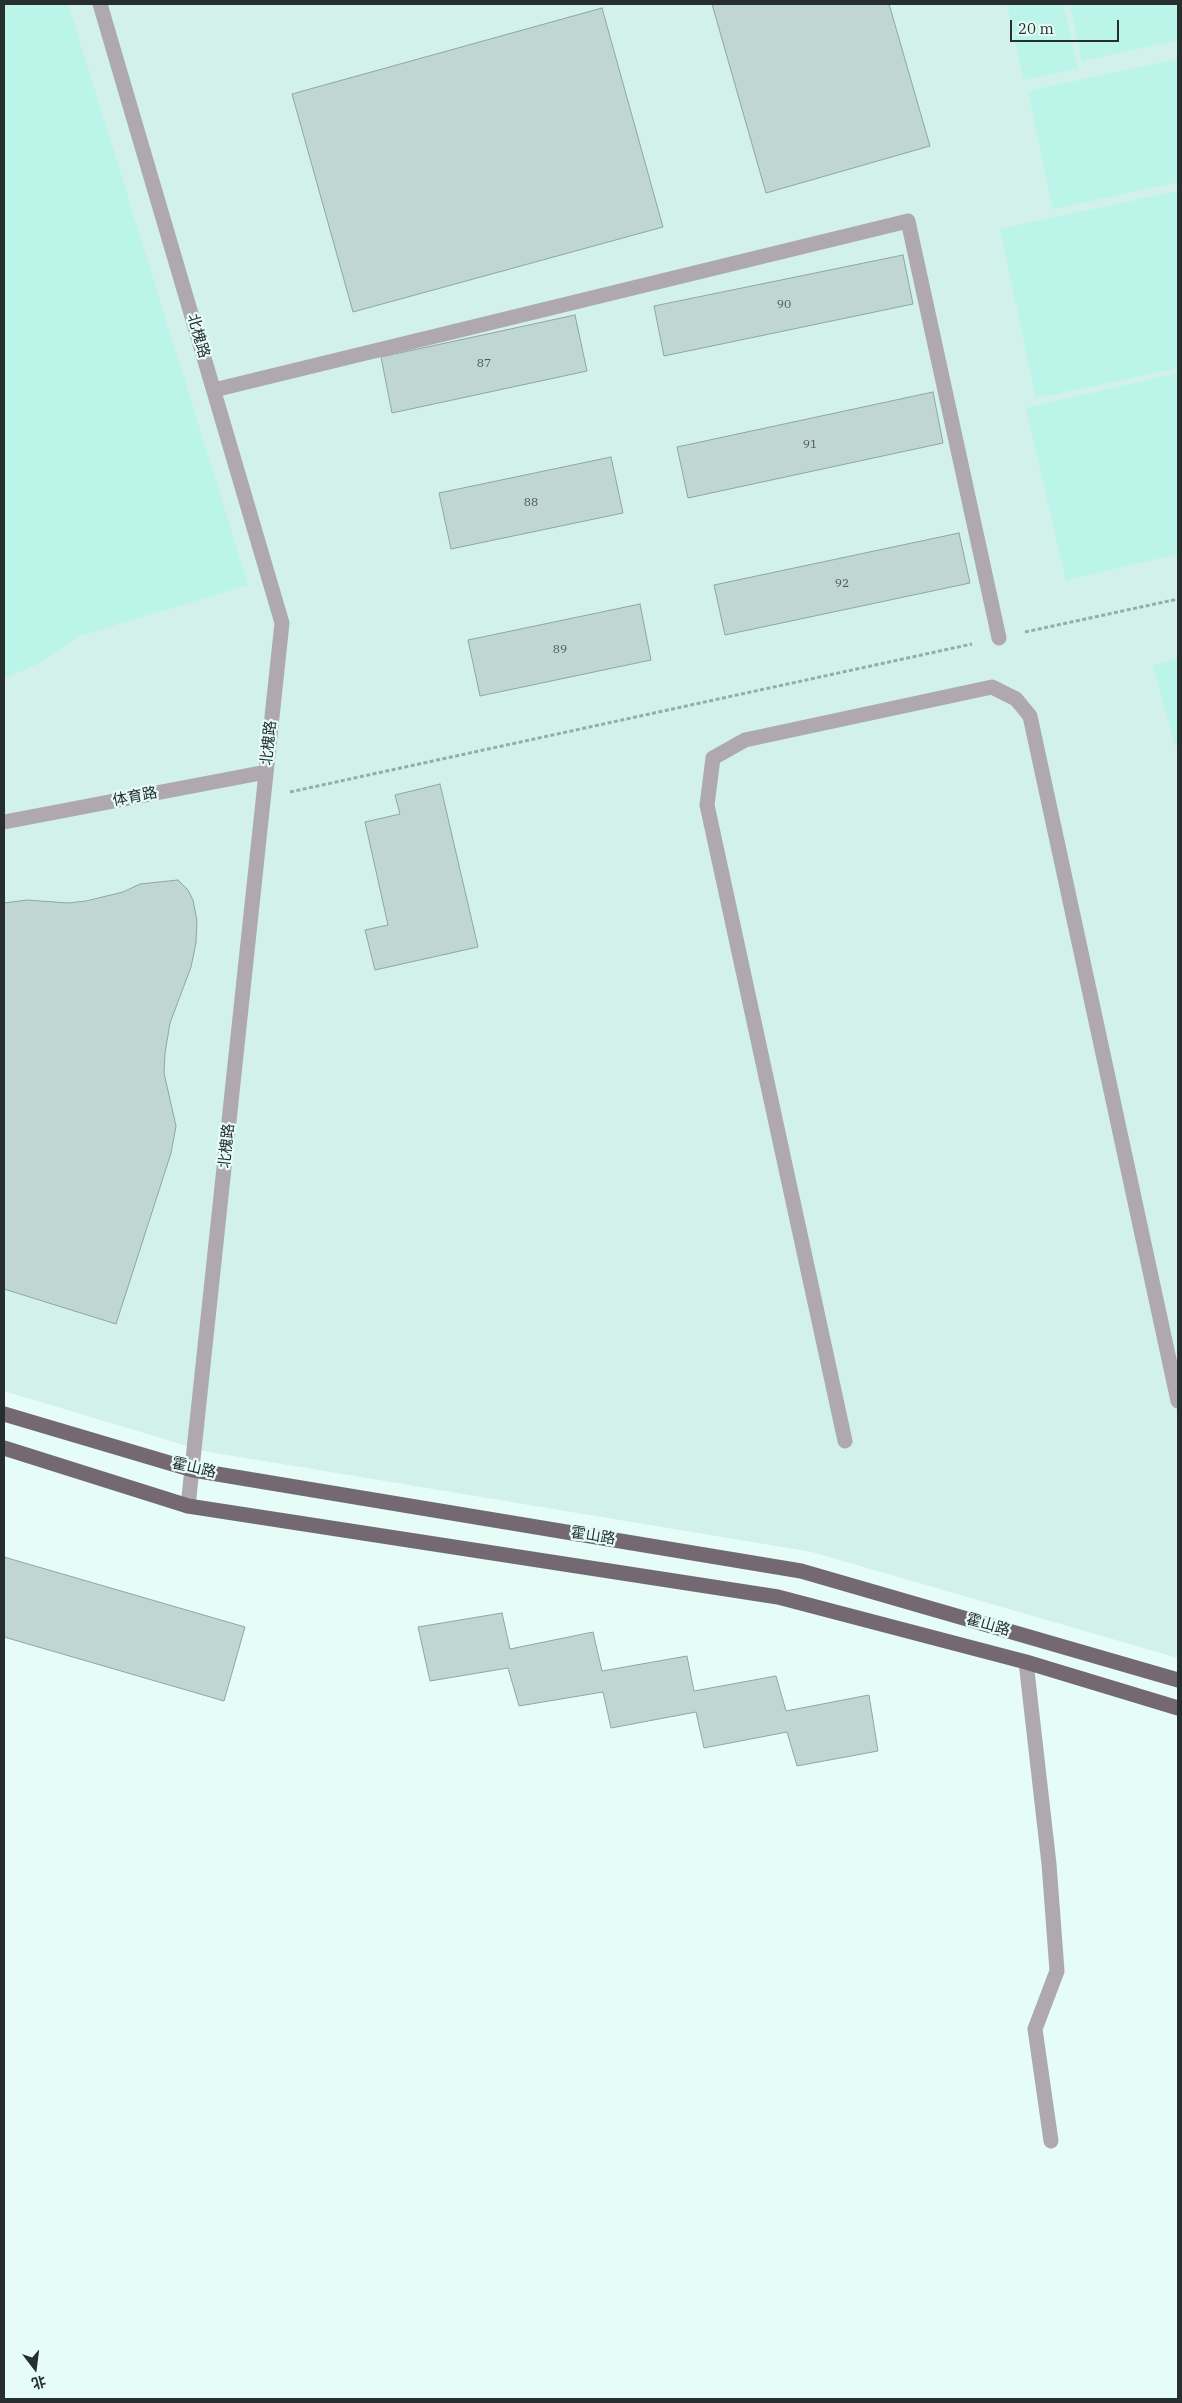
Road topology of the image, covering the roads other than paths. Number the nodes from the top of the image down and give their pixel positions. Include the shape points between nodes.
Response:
1 (100, 4) edge
2 (214, 390) junction
3 (999, 638) road end
4 (266, 772) junction
5 (4, 822) edge
6 (1178, 1400) edge
7 (4, 1414) edge
8 (844, 1441) dead end
9 (4, 1448) edge
10 (193, 1470) junction
11 (188, 1506) junction
12 (1026, 1662) junction
13 (1178, 1680) edge
14 (1178, 1708) edge
15 (1051, 2141) dead end

1 - 2 street, 北槐路
2 - 3 street via 908,221
2 - 4 street, 北槐路 via 282,624
4 - 5 street, 体育路
4 - 10 street, 北槐路
6 - 8 street via 1030,716 1016,698 992,687 746,740 713,758 707,805
7 - 10 main road, 霍山路
9 - 11 main road, 霍山路
10 - 11 street, 北槐路
10 - 13 main road, 霍山路 via 800,1571
11 - 12 main road, 霍山路 via 778,1597
12 - 14 main road, 霍山路
12 - 15 street via 1049,1864 1057,1971 1035,2029

